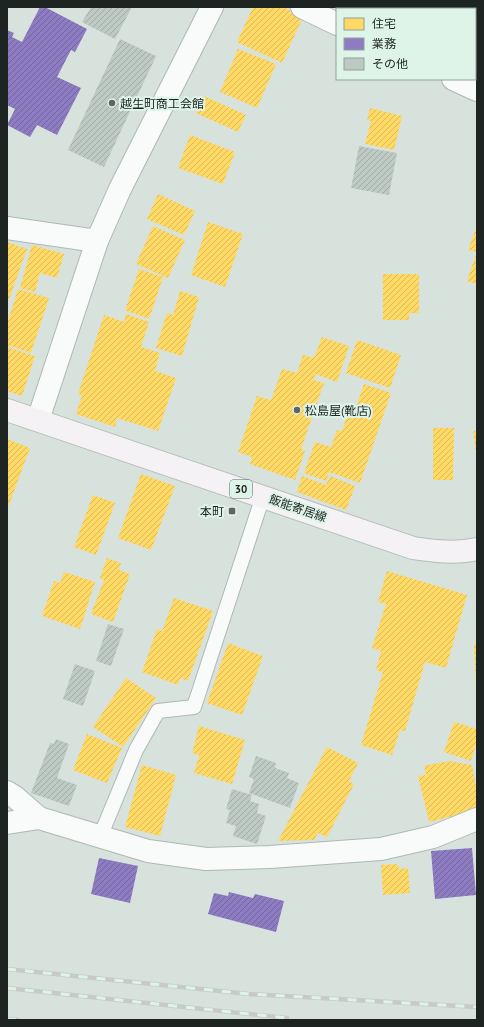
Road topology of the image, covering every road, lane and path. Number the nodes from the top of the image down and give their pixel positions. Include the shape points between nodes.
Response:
1 (212, 7) edge
2 (302, 7) edge
3 (336, 24) edge
4 (455, 80) edge
5 (477, 90) edge
6 (7, 228) edge
7 (97, 241) junction
8 (7, 410) edge
9 (38, 420) junction
10 (263, 496) junction
11 (477, 550) edge
12 (7, 792) edge
13 (39, 818) junction
14 (477, 819) edge
15 (7, 823) edge
16 (100, 837) junction

1 - 7 street via 120,189
2 - 3 street
4 - 5 street
6 - 7 street
7 - 9 street
8 - 9 main road, 飯能寄居線 / 30
9 - 10 main road, 飯能寄居線 / 30
10 - 11 main road, 飯能寄居線 / 30 via 413,548 439,552
10 - 16 lane via 194,706 158,711 136,750
12 - 13 street
13 - 15 street
13 - 16 street
14 - 16 street via 433,837 380,849 270,857 206,859 148,851

